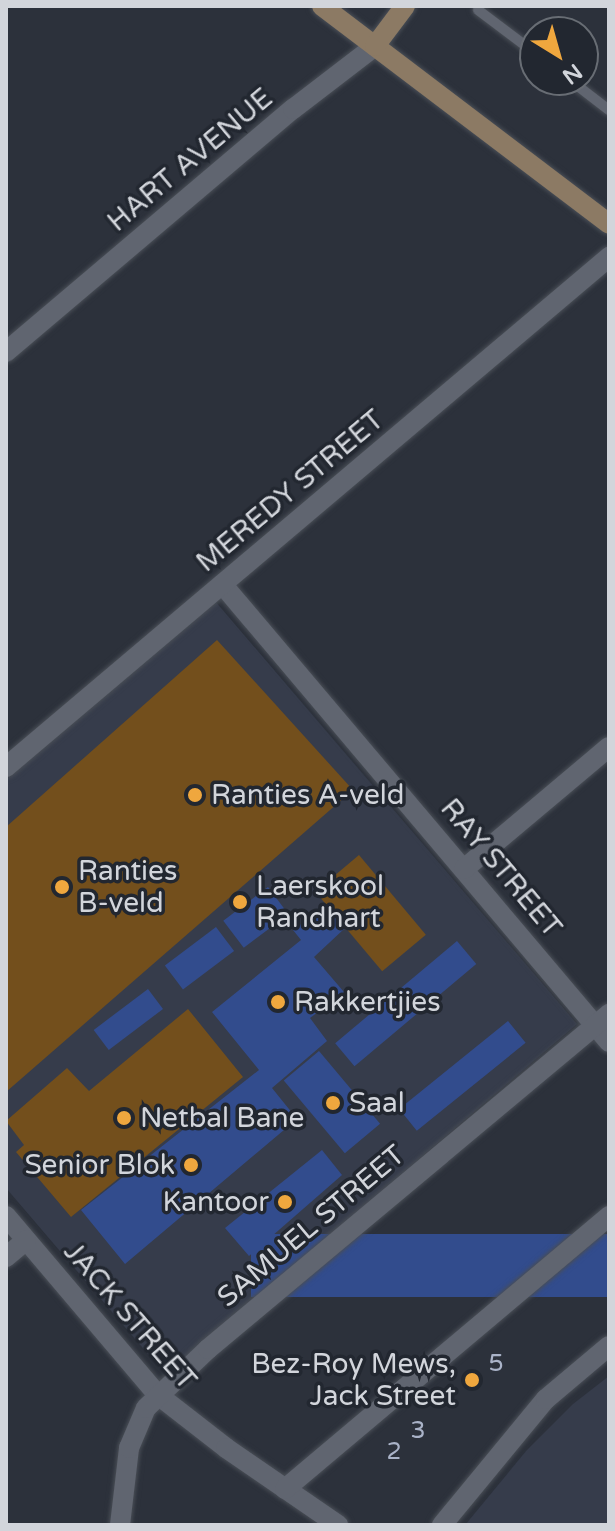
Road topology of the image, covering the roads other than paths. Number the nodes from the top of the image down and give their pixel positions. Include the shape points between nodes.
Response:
1 (322, 6) edge
2 (405, 6) edge
3 (478, 10) dead end
4 (519, 41) edge
5 (375, 46) junction
6 (591, 96) edge
7 (609, 110) edge
8 (609, 224) edge
9 (609, 257) edge
10 (6, 352) edge
11 (223, 585) junction
12 (609, 747) edge
13 (6, 767) edge
14 (464, 869) junction
15 (602, 1019) edge
16 (609, 1042) edge
17 (6, 1216) edge
18 (609, 1216) edge
19 (26, 1240) junction
20 (6, 1257) edge
21 (609, 1346) edge
22 (158, 1395) junction
23 (285, 1489) junction
24 (120, 1525) edge
25 (338, 1525) edge
26 (442, 1525) edge

1 - 5 street
2 - 5 street, HART AVENUE
3 - 4 lane
5 - 8 street
5 - 10 street, HART AVENUE
6 - 7 lane
9 - 11 street, MEREDY STREET
11 - 13 street, MEREDY STREET
11 - 14 street, RAY STREET
12 - 14 street
14 - 15 street, RAY STREET
15 - 16 street, RAY STREET
15 - 22 street, SAMUEL STREET
17 - 19 street, JACK STREET
18 - 23 street
19 - 20 street
19 - 22 street, JACK STREET
21 - 26 street via 546,1399
22 - 23 street, JACK STREET
22 - 24 street, SAMUEL STREET via 146,1408 129,1448
23 - 25 street, JACK STREET

